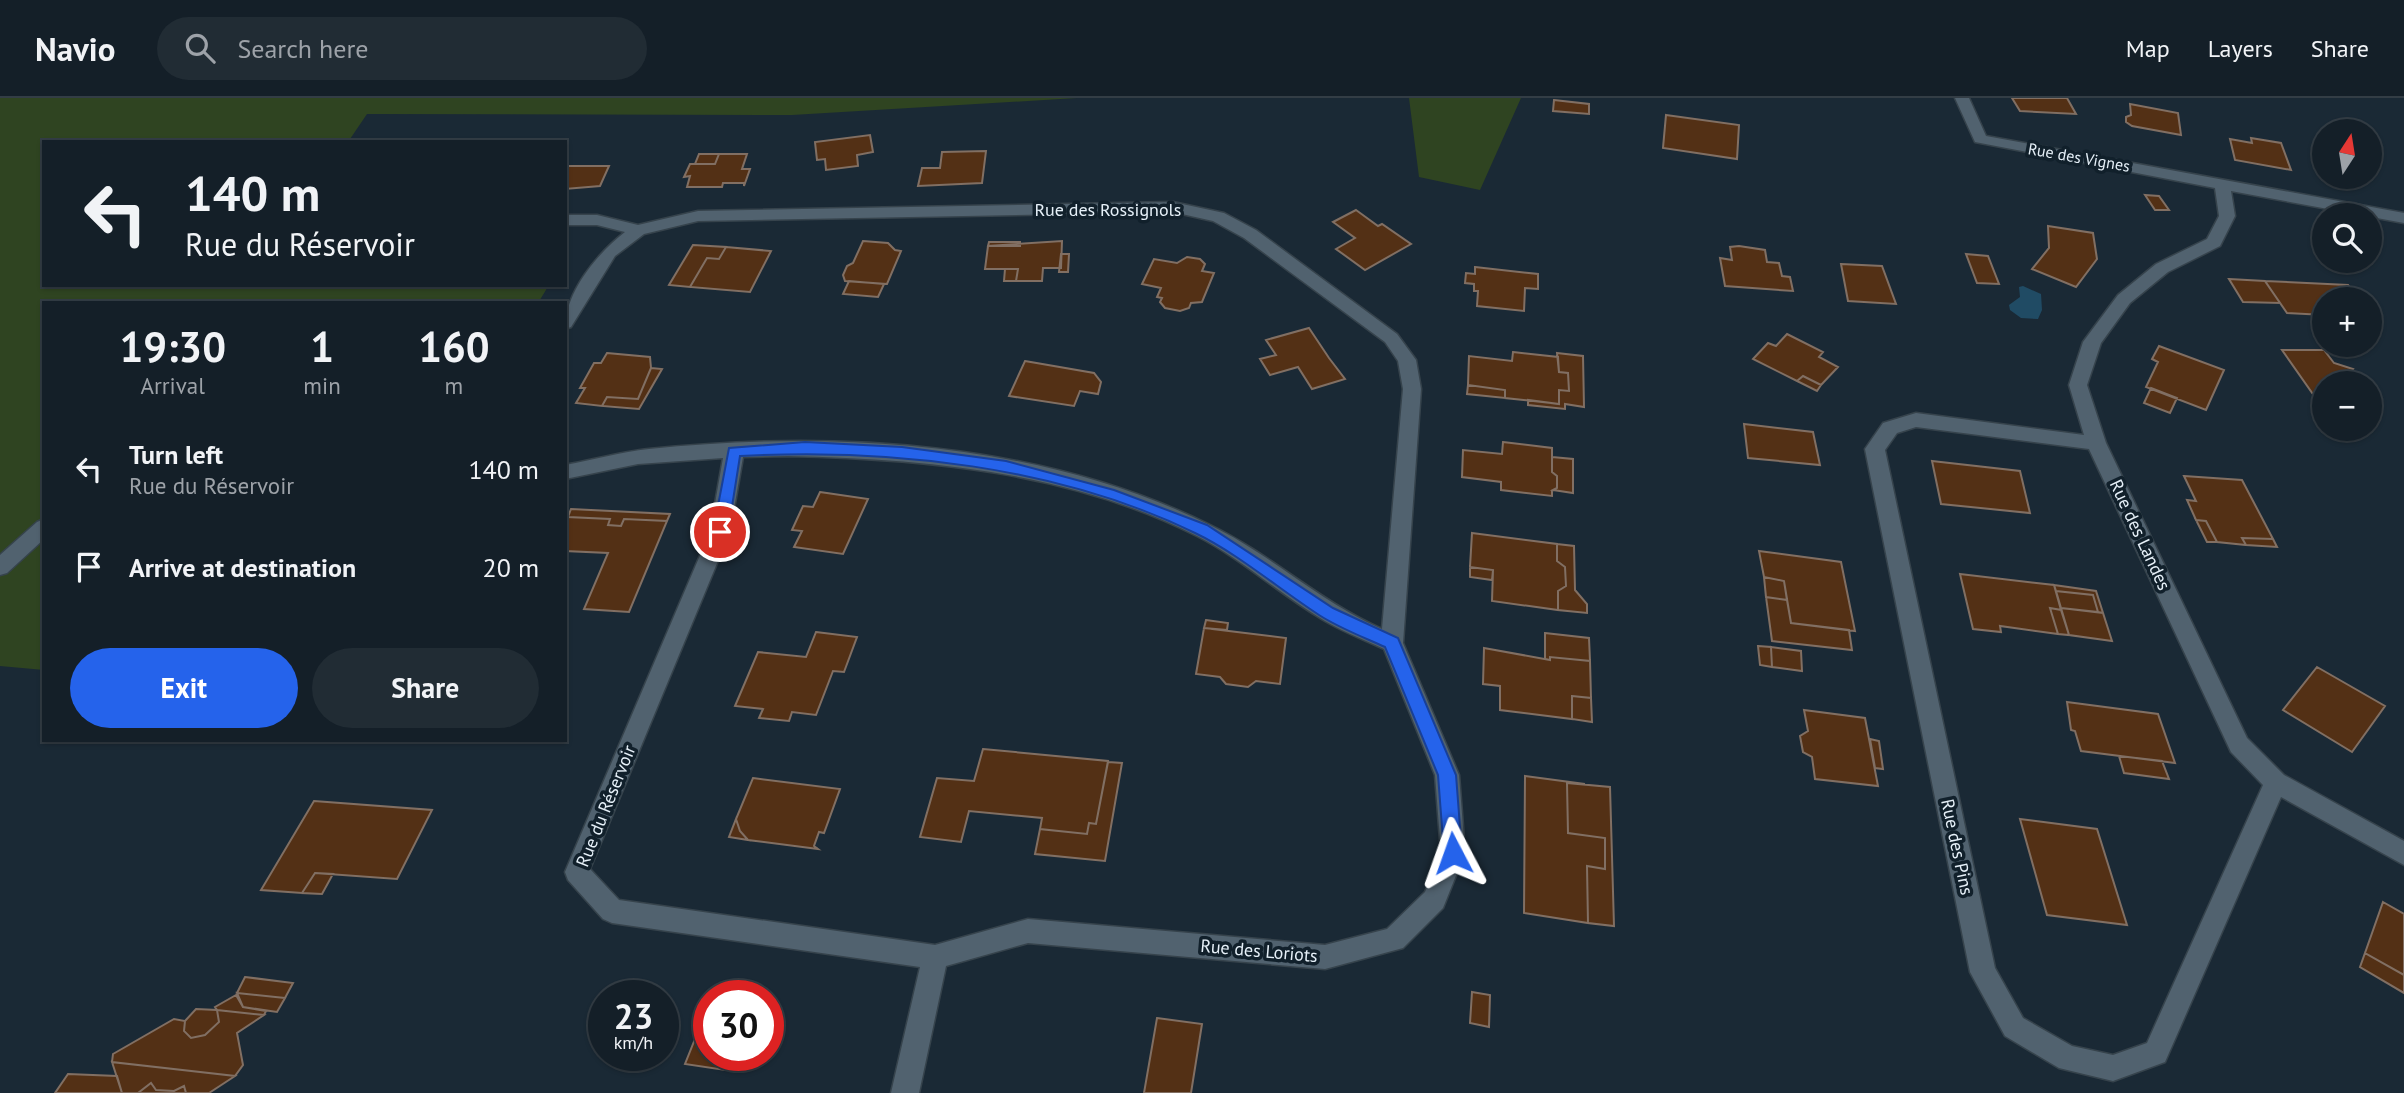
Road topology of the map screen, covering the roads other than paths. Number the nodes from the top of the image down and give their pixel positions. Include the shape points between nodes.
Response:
1 (1962, 98) edge
2 (2222, 183) junction
3 (2404, 218) edge
4 (567, 220) edge
5 (638, 230) junction
6 (567, 320) edge
7 (2096, 443) junction
8 (734, 452) junction
9 (567, 472) edge
10 (42, 529) edge
11 (0, 567) edge
12 (1392, 642) junction
13 (2276, 782) junction
14 (2404, 854) edge
15 (934, 957) junction
16 (905, 1093) edge

1 - 2 street, Rue des Vignes via 1980,139
2 - 3 street
2 - 7 street, Rue des Landes via 2227,216 2214,242 2162,268 2124,299 2092,342 2078,385
4 - 5 street via 597,220
5 - 6 street, Rue des Rossignols via 609,253
5 - 12 street, Rue des Rossignols via 698,216 1173,207 1219,217 1250,234 1391,338 1407,360 1412,389
7 - 13 street, Rue des Landes via 2239,745
7 - 13 street, Rue des Pins via 1916,420 1890,428 1875,449 1983,972 2014,1027 2068,1059 2113,1068 2157,1054
8 - 9 street via 647,456
8 - 12 street via 805,447 902,452 1006,467 1109,494 1202,529 1327,612
8 - 15 street, Rue du Réservoir via 720,532 577,872 612,911
10 - 11 street
12 - 15 street, Rue des Loriots via 1447,775 1453,853 1434,900 1394,939 1325,957 1028,931
13 - 14 street, Rue des Landes
15 - 16 street

